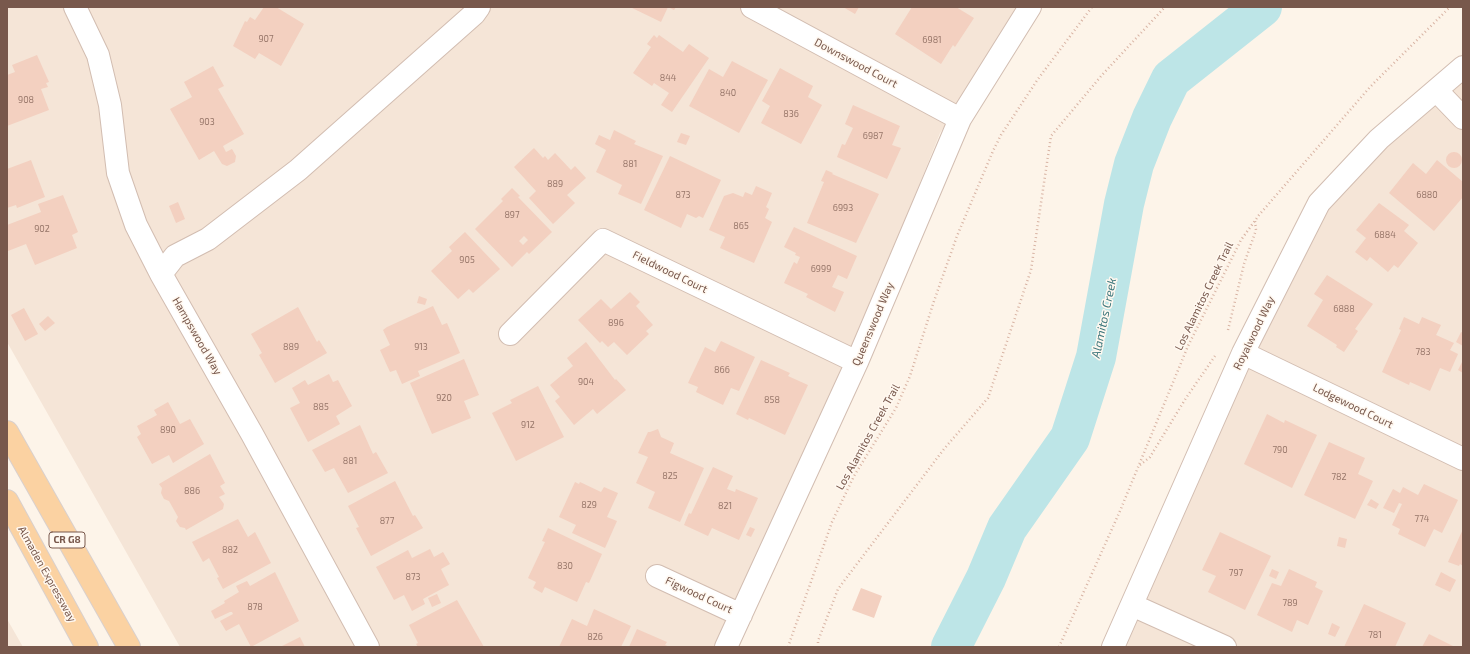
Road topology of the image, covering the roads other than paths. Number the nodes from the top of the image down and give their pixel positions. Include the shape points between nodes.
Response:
1 (479, 7) edge
2 (752, 7) edge
3 (1030, 7) edge
4 (80, 8) edge
5 (1463, 67) edge
6 (1437, 91) junction
7 (1463, 118) edge
8 (960, 120) junction
9 (161, 274) junction
10 (510, 334) dead end
11 (1243, 353) junction
12 (857, 362) junction
13 (7, 432) edge
14 (1463, 459) edge
15 (7, 500) edge
16 (657, 576) dead end
17 (1132, 605) junction
18 (741, 615) junction
19 (87, 647) edge
20 (129, 647) edge
21 (368, 647) edge
22 (726, 647) edge
23 (1113, 647) edge
24 (1225, 647) edge

1 - 9 street via 298,170 208,239 175,256
2 - 8 street, Downswood Court
3 - 8 street, Queenswood Way
4 - 9 street, Hampswood Way via 98,55 110,105 118,173 136,225
5 - 6 street, Royalwood Way
6 - 7 street
6 - 11 street, Royalwood Way via 1379,139 1319,204
8 - 12 street, Queenswood Way
9 - 21 street, Hampswood Way
10 - 12 street, Fieldwood Court via 603,240
11 - 14 street, Lodgewood Court
11 - 17 street, Royalwood Way
12 - 18 street, Queenswood Way
13 - 20 main road, CR G8
15 - 19 main road, Almaden Expressway / CR G8
16 - 18 street, Figwood Court
17 - 23 street, Royalwood Way
17 - 24 street
18 - 22 street, Queenswood Way

